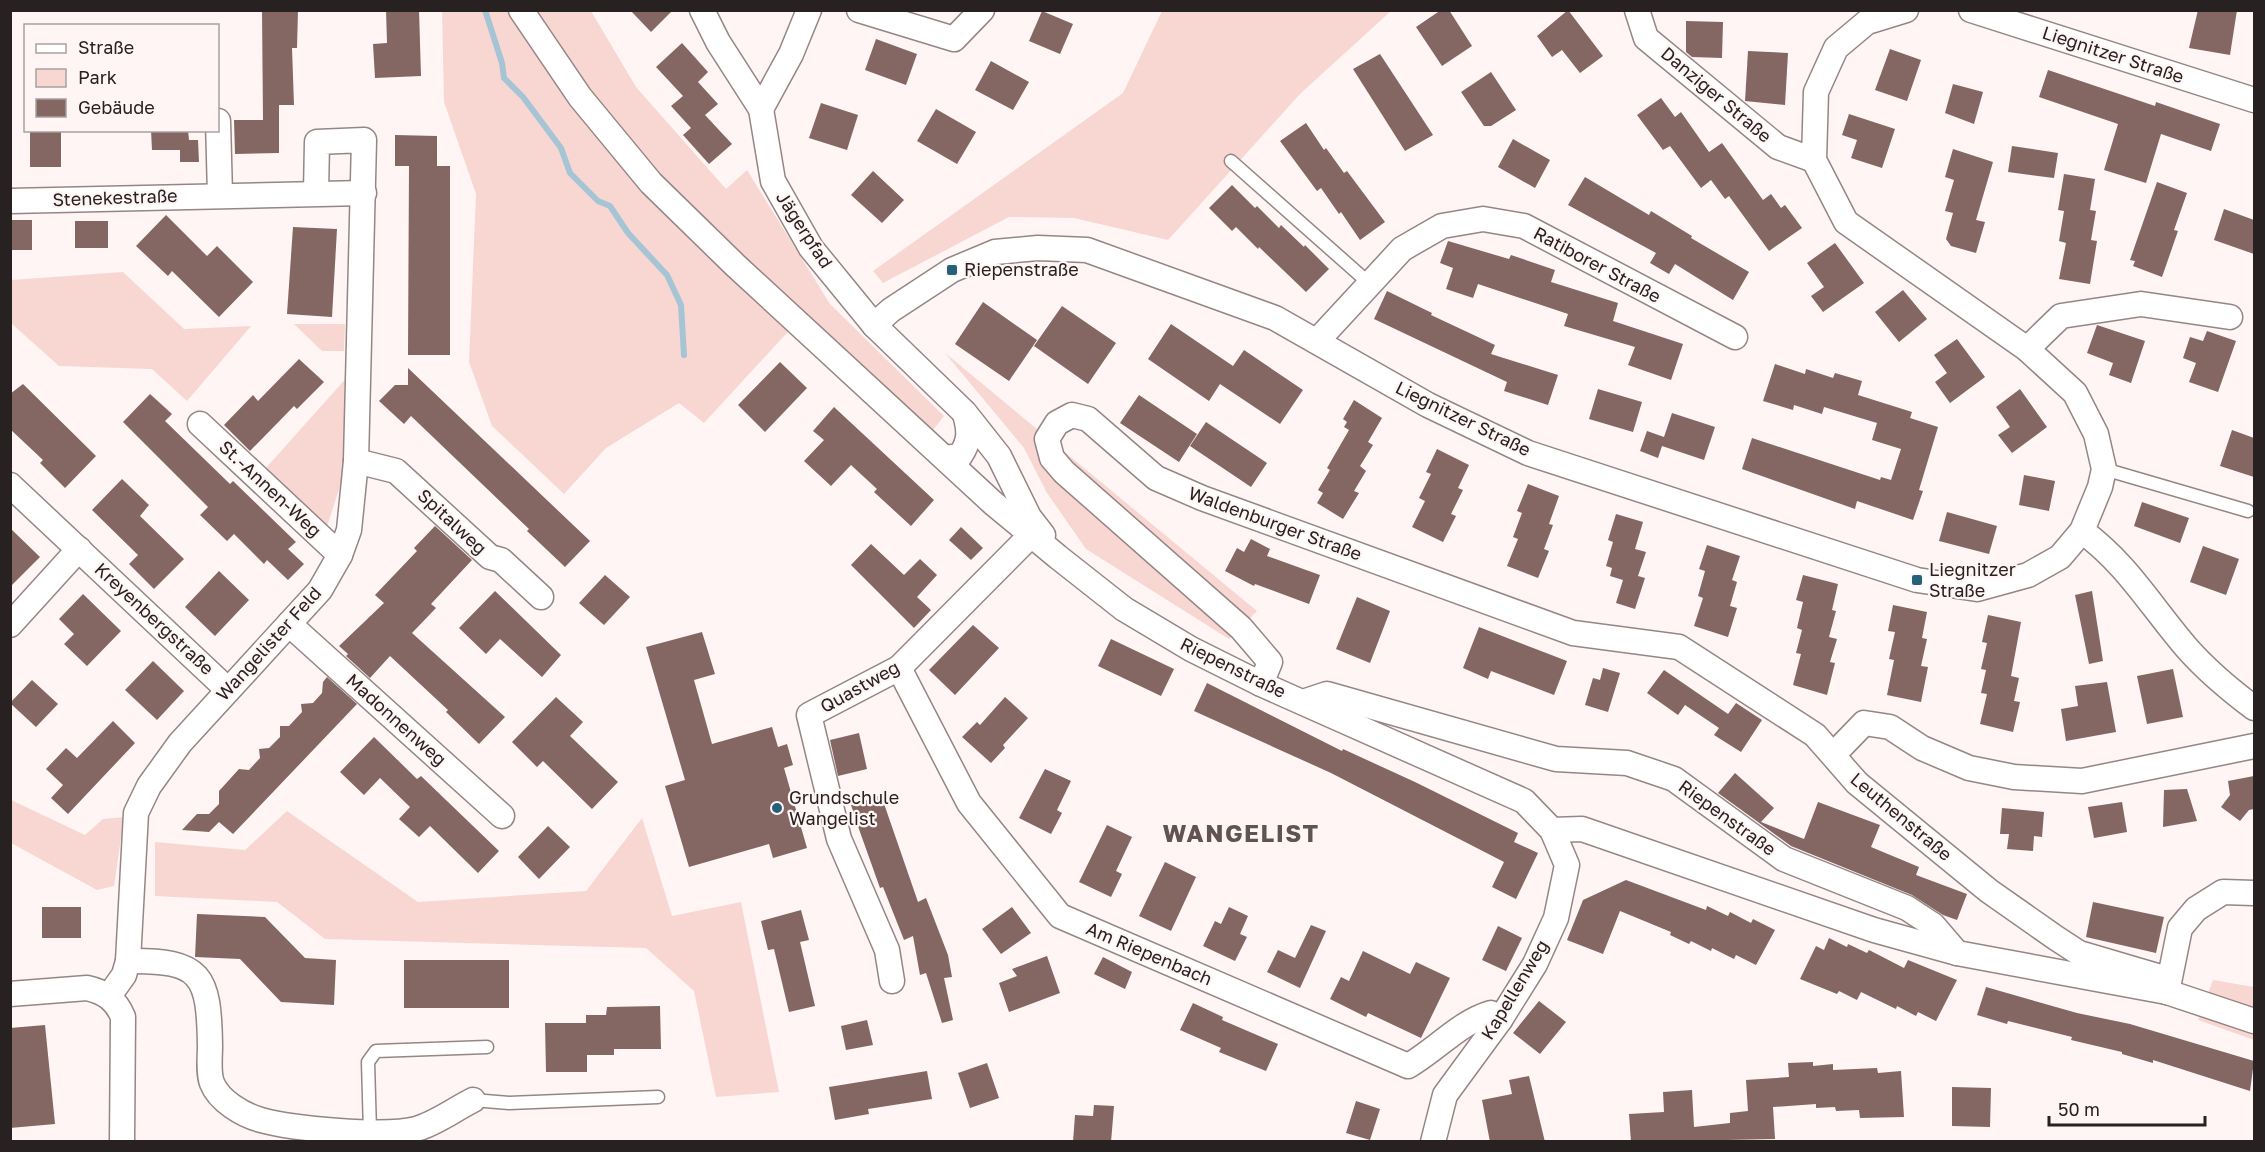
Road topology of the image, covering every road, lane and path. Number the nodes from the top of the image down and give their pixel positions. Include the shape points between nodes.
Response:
1 (521, 10) edge
2 (702, 10) edge
3 (809, 10) edge
4 (859, 10) edge
5 (982, 10) edge
6 (1637, 10) edge
7 (1906, 10) edge
8 (1977, 11) edge
9 (2254, 100) edge
10 (761, 110) junction
11 (218, 132) edge
12 (1814, 160) junction
13 (1231, 161) dead end
14 (316, 193) junction
15 (364, 193) junction
16 (220, 195) junction
17 (10, 201) edge
18 (1370, 284) junction
19 (2230, 317) dead end
20 (874, 325) junction
21 (1736, 337) dead end
22 (1317, 341) junction
23 (2027, 350) junction
24 (965, 413) junction
25 (200, 424) dead end
26 (945, 458) junction
27 (356, 461) junction
28 (2104, 469) junction
29 (10, 485) edge
30 (2248, 511) dead end
31 (2082, 531) junction
32 (1031, 535) junction
33 (80, 549) junction
34 (340, 555) junction
35 (1058, 557) junction
36 (541, 597) dead end
37 (290, 624) junction
38 (10, 625) edge
39 (900, 668) junction
40 (1261, 684) junction
41 (228, 690) junction
42 (1303, 702) junction
43 (2254, 708) edge
44 (2254, 746) edge
45 (1834, 754) junction
46 (502, 816) dead end
47 (1552, 830) junction
48 (2254, 893) edge
49 (1958, 953) junction
50 (128, 962) junction
51 (892, 981) dead end
52 (2167, 992) junction
53 (10, 994) edge
54 (109, 996) junction
55 (1500, 1020) junction
56 (2254, 1021) edge
57 (487, 1047) dead end
58 (658, 1097) dead end
59 (473, 1100) joint
60 (370, 1132) junction
61 (122, 1141) edge
62 (1433, 1142) edge

1 - 26 street, Riepenstraße via 580,97 651,183
2 - 10 street, Jägerpfad
3 - 10 street
4 - 5 street via 954,39
6 - 12 street, Danziger Straße via 1646,38 1779,147
7 - 12 street, Liegnitzer Straße via 1867,22 1836,48 1816,92
8 - 9 street, Liegnitzer Straße
10 - 20 street, Jägerpfad via 773,181 811,248
11 - 16 street
12 - 23 street, Liegnitzer Straße via 1846,222
13 - 18 lane
14 - 15 street, Stenekestraße
14 - 15 street, Wangelister Feld via 317,142 364,140
14 - 16 street, Stenekestraße
15 - 27 street, Wangelister Feld
16 - 17 street, Stenekestraße
18 - 21 street, Ratiborer Straße via 1402,249 1442,226 1483,219 1524,226
18 - 22 street, Ratiborer Straße
19 - 23 street via 2141,304 2061,316
20 - 22 street, Liegnitzer Straße via 952,270 995,252 1087,249 1275,318
20 - 24 street, Jägerpfad
22 - 31 street, Liegnitzer Straße via 1428,405 1528,453 1917,580 1977,590 2028,575 2060,557
23 - 28 street, Liegnitzer Straße via 2075,393 2096,434
24 - 26 street via 969,443 960,456
24 - 35 street, Jägerpfad via 999,456 1029,517
25 - 34 street, St.-Annen-Weg
26 - 32 street, Riepenstraße
27 - 34 street, Wangelister Feld via 349,530
27 - 36 street, Spitalweg via 396,471 490,557 501,560
28 - 30 lane
28 - 31 street, Liegnitzer Straße
29 - 33 street, Kreyenbergstraße
31 - 43 street via 2104,547 2134,579 2186,647
32 - 35 street, Riepenstraße
32 - 39 street, Quastweg
33 - 38 street, Kreyenbergstraße
33 - 41 street, Kreyenbergstraße
34 - 37 street, Wangelister Feld via 320,590
35 - 40 street, Riepenstraße via 1124,609
37 - 41 street, Wangelister Feld
37 - 46 street, Madonnenweg
39 - 51 street, Quastweg via 809,715 839,838 887,950
39 - 55 street, Am Riepenbach via 969,802 1060,916 1407,1066 1429,1054 1475,1017 1491,1012
40 - 42 street, Riepenstraße
40 - 45 street, Waldenburger Straße via 1269,662 1241,628 1079,487 1053,458 1047,439 1057,423 1072,415 1089,419 1156,478 1500,607 1573,633 1679,646 1815,735
41 - 50 street, Wangelister Feld via 180,743 149,786 136,813
42 - 47 street, Riepenstraße via 1524,801
42 - 49 street, Riepenstraße via 1327,694 1556,759 1627,763 1674,779 1784,859 1907,908 1933,925
44 - 45 street via 2082,781 2014,777 1969,768 1922,748 1890,727 1864,723
45 - 52 street, Leuthenstraße via 1857,783 1989,891 2079,953 2157,976
47 - 49 street via 1582,829 1874,930
47 - 55 street, Kapellenweg via 1567,866 1556,918 1535,964
48 - 52 street via 2223,892 2196,909 2180,928
49 - 52 street
50 - 54 street, Wangelister Feld
50 - 60 street via 182,966 199,978 210,1002 212,1082 227,1104 261,1120
52 - 56 street
53 - 54 street via 87,988
54 - 61 street via 118,1004 123,1017
55 - 62 street, Kapellenweg via 1445,1095
57 - 60 lane via 376,1051 368,1062
58 - 59 lane via 509,1103
59 - 60 street via 416,1129

